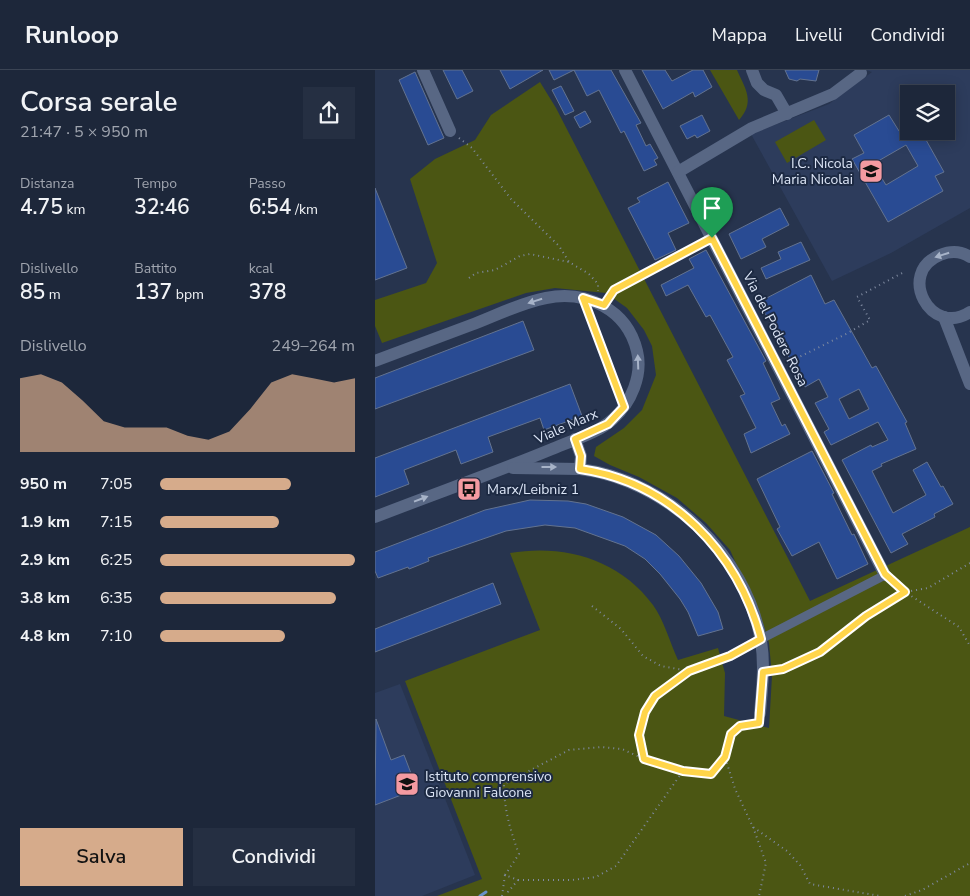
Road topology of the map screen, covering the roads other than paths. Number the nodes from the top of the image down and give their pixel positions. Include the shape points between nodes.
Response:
1 (423, 70) edge
2 (625, 70) edge
3 (752, 70) edge
4 (861, 73) dead end
5 (787, 114) junction
6 (449, 131) road end
7 (678, 172) junction
8 (969, 255) edge
9 (583, 298) junction
10 (970, 312) edge
11 (944, 317) junction
12 (375, 361) edge
13 (970, 384) edge
14 (624, 407) junction
15 (575, 439) junction
16 (500, 469) junction
17 (580, 469) junction
18 (375, 516) edge
19 (885, 574) joint
20 (761, 639) junction
21 (760, 713) road end

1 - 6 street
2 - 7 street, Via del Podere Rosa
3 - 5 street via 757,82 764,90 776,95
4 - 5 street via 833,94
5 - 7 street via 752,128
7 - 19 street, Via del Podere Rosa
8 -> 11 street via 945,253 935,257 921,274 919,284 926,305
9 -> 12 street, Viale Marx via 559,296 536,301
9 - 14 lane
14 -> 9 street, Viale Marx via 636,384 638,356 634,340 617,315 601,304
10 - 11 street via 955,318
11 - 13 street
14 - 15 street, Viale Marx via 608,424
15 - 16 street, Viale Marx
15 - 17 street via 581,456
16 -> 17 street
18 -> 16 street, Viale Marx
17 - 20 street via 619,478 646,490 677,509 699,528 716,546 737,579
19 - 20 street
20 - 21 street

